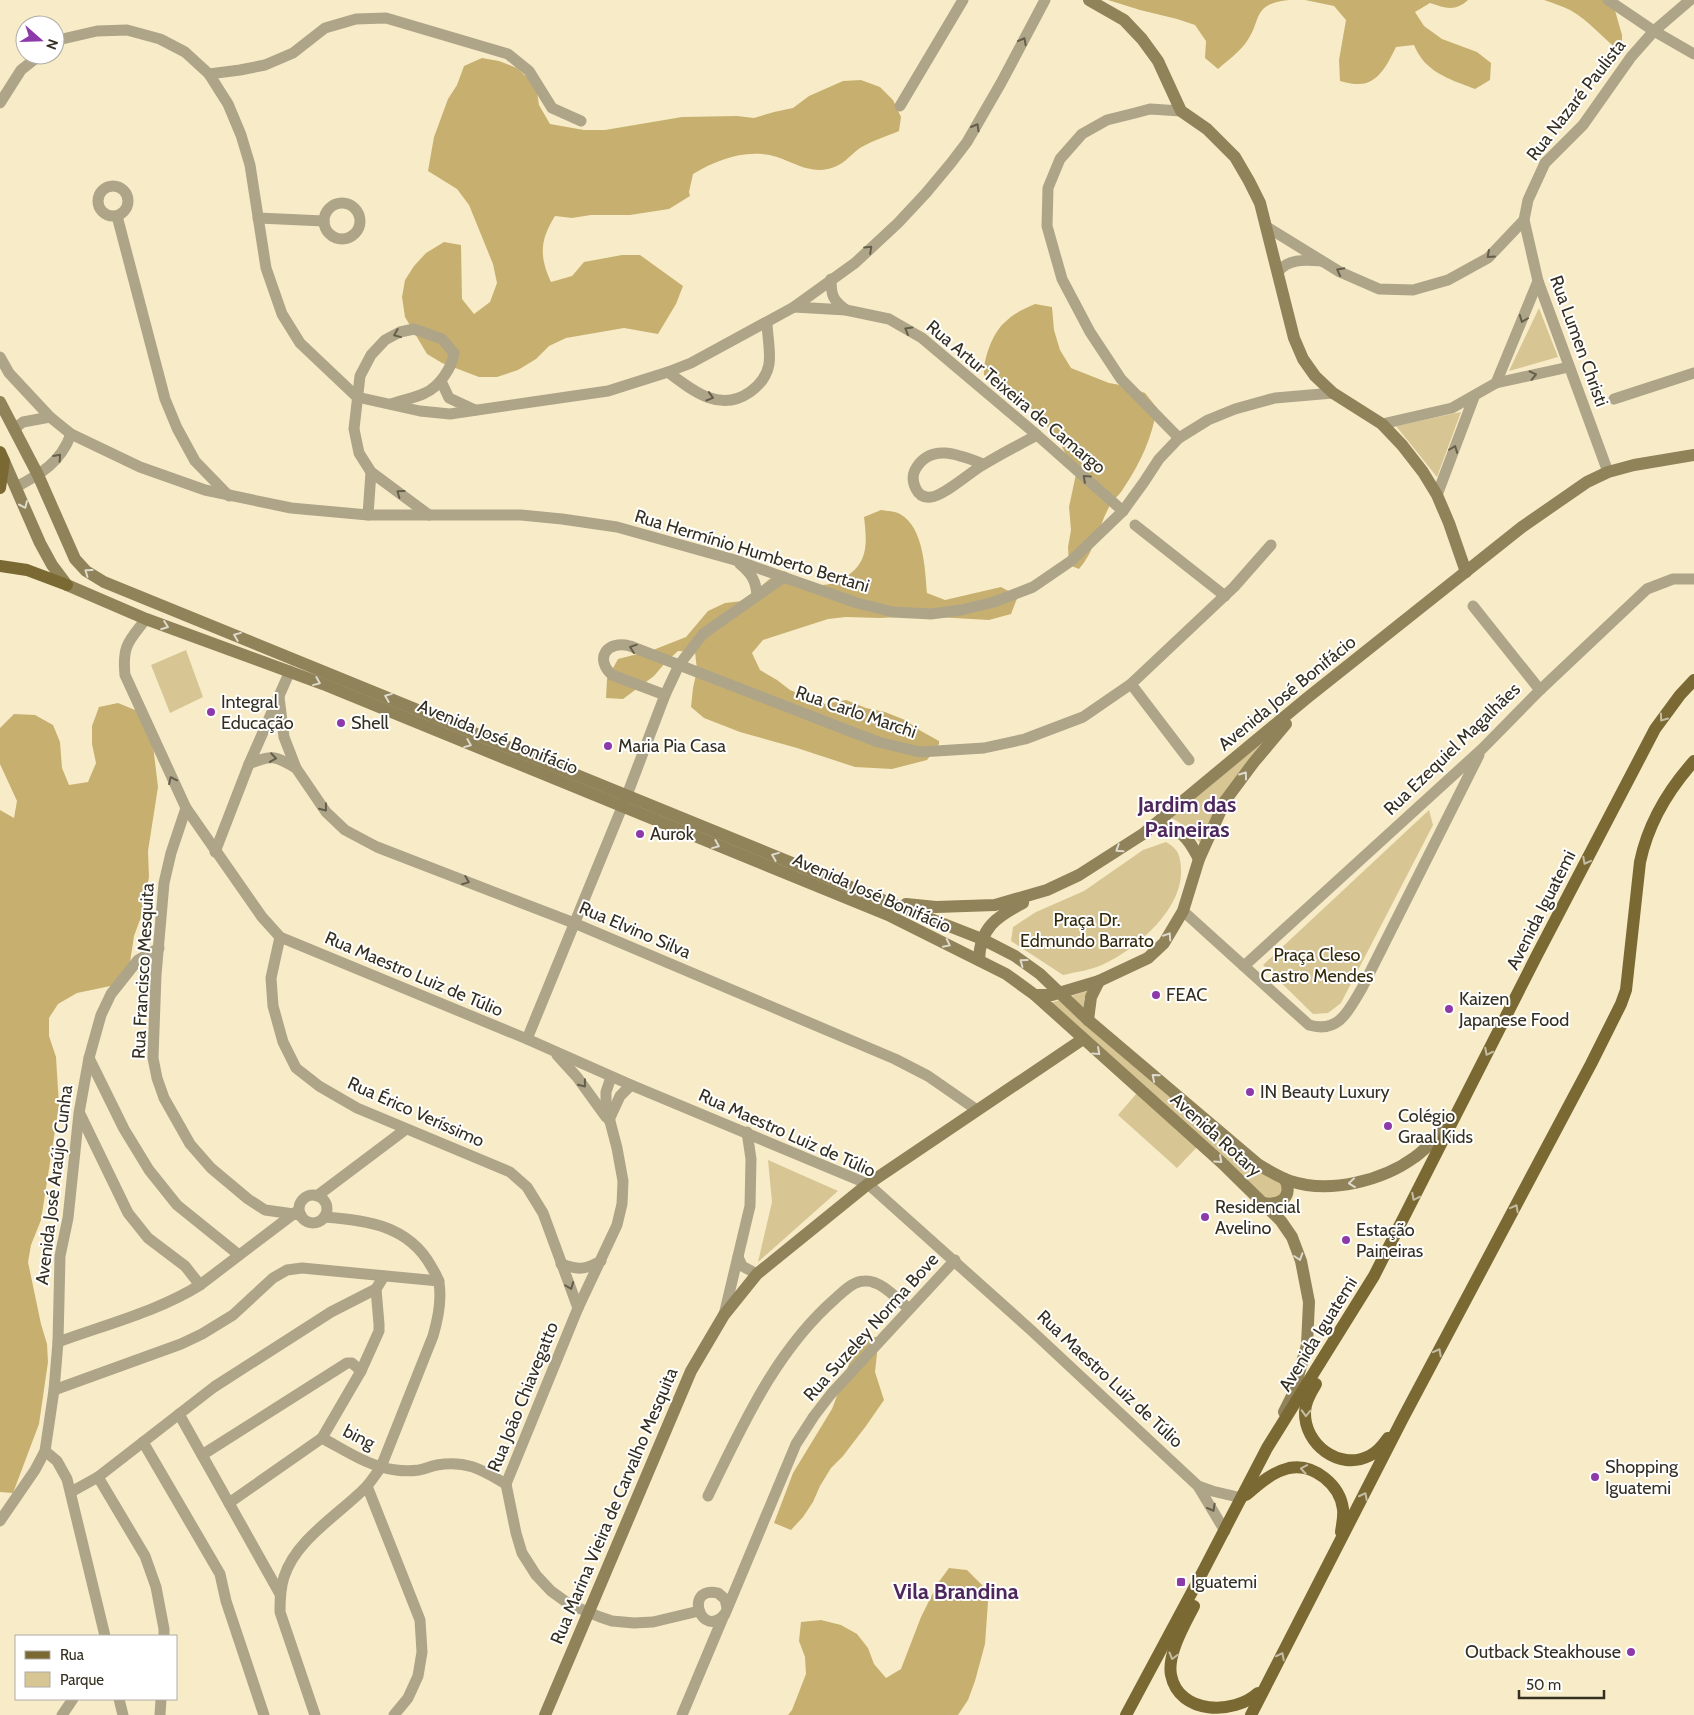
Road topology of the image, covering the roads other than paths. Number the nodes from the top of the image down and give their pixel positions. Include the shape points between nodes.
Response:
1 (963, 0) edge
2 (1045, 0) edge
3 (1089, 0) edge
4 (1608, 0) edge
5 (1690, 0) edge
6 (1654, 31) junction
7 (65, 38) edge
8 (1694, 54) edge
9 (27, 65) edge
10 (209, 74) junction
11 (0, 103) edge
12 (900, 106) dead end
13 (1181, 111) junction
14 (581, 121) dead end
15 (117, 216) dead end
16 (258, 218) junction
17 (1524, 220) junction
18 (324, 221) dead end
19 (1267, 227) junction
20 (1510, 235) junction
21 (1529, 244) junction
22 (1323, 261) junction
23 (1278, 272) junction
24 (831, 280) junction
25 (1538, 281) junction
26 (794, 307) junction
27 (846, 310) junction
28 (767, 322) junction
29 (0, 358) edge
30 (1569, 366) junction
31 (668, 372) junction
32 (1694, 372) edge
33 (440, 381) junction
34 (1496, 383) junction
35 (1333, 393) junction
36 (357, 397) junction
37 (1474, 397) junction
38 (1614, 398) dead end
39 (0, 402) edge
40 (392, 404) junction
41 (477, 411) junction
42 (50, 417) junction
43 (1382, 424) junction
44 (14, 429) junction
45 (71, 434) junction
46 (1037, 435) junction
47 (1179, 438) junction
48 (1694, 455) edge
49 (2, 456) edge
50 (983, 464) junction
51 (371, 472) junction
52 (1608, 472) junction
53 (38, 475) junction
54 (16, 487) junction
55 (0, 488) edge
56 (1437, 495) junction
57 (229, 496) junction
58 (1123, 510) junction
59 (368, 515) junction
60 (429, 515) junction
61 (1135, 526) dead end
62 (1271, 545) dead end
63 (735, 560) junction
64 (0, 566) edge
65 (763, 570) junction
66 (1466, 572) junction
67 (784, 577) junction
68 (1694, 579) edge
69 (67, 586) junction
70 (770, 587) junction
71 (757, 596) junction
72 (1225, 596) junction
73 (1473, 606) dead end
74 (146, 619) junction
75 (679, 664) junction
76 (290, 671) junction
77 (1694, 680) edge
78 (1131, 684) junction
79 (1540, 690) junction
80 (665, 695) junction
81 (279, 697) junction
82 (1307, 698) junction
83 (1482, 749) junction
84 (1189, 760) dead end
85 (1694, 761) edge
86 (249, 764) junction
87 (296, 768) junction
88 (627, 795) junction
89 (622, 807) junction
90 (186, 808) junction
91 (1153, 826) junction
92 (215, 852) junction
93 (1199, 859) junction
94 (1047, 890) junction
95 (885, 902) junction
96 (1183, 911) junction
97 (574, 923) junction
98 (280, 937) junction
99 (982, 939) junction
100 (159, 948) junction
101 (979, 960) junction
102 (1244, 966) junction
103 (1099, 981) junction
104 (1060, 993) junction
105 (1035, 996) junction
106 (1088, 1020) junction
107 (527, 1039) junction
108 (1083, 1039) junction
109 (553, 1051) junction
110 (88, 1058) junction
111 (611, 1077) junction
112 (631, 1085) junction
113 (977, 1110) junction
114 (79, 1113) junction
115 (609, 1120) junction
116 (1451, 1123) junction
117 (406, 1129) junction
118 (746, 1132) junction
119 (345, 1175) junction
120 (1285, 1179) junction
121 (868, 1184) junction
122 (317, 1196) junction
123 (1263, 1203) junction
124 (325, 1212) junction
125 (297, 1213) junction
126 (239, 1255) junction
127 (738, 1258) junction
128 (955, 1260) junction
129 (601, 1262) junction
130 (561, 1264) junction
131 (757, 1274) junction
132 (384, 1276) junction
133 (1374, 1276) junction
134 (439, 1281) junction
135 (200, 1285) junction
136 (376, 1289) junction
137 (578, 1308) junction
138 (909, 1309) junction
139 (724, 1315) junction
140 (58, 1342) junction
141 (361, 1371) junction
142 (54, 1390) junction
143 (179, 1414) junction
144 (1403, 1418) junction
145 (322, 1438) junction
146 (143, 1442) junction
147 (1268, 1448) junction
148 (45, 1450) junction
149 (202, 1455) junction
150 (381, 1467) junction
151 (98, 1477) junction
152 (506, 1484) junction
153 (367, 1486) junction
154 (1198, 1486) junction
155 (71, 1492) junction
156 (708, 1496) dead end
157 (1242, 1498) junction
158 (229, 1503) junction
159 (0, 1521) edge
160 (1225, 1531) junction
161 (1337, 1549) junction
162 (1200, 1577) junction
163 (280, 1594) junction
164 (698, 1611) junction
165 (725, 1612) junction
166 (587, 1613) junction
167 (105, 1635) edge
168 (164, 1635) edge
169 (1271, 1674) junction
170 (72, 1700) edge
171 (119, 1700) edge
172 (161, 1700) edge
173 (62, 1715) edge
174 (123, 1715) edge
175 (160, 1715) edge
176 (264, 1715) edge
177 (315, 1715) edge
178 (394, 1715) edge
179 (545, 1715) edge
180 (682, 1715) edge
181 (1126, 1715) edge
182 (1251, 1715) edge

1 - 12 street
24 -> 2 street via 898,223 967,142
3 - 13 main road via 1124,20 1142,39 1158,60
4 - 6 street
5 - 6 street, Rua Nazaré Paulista
6 - 8 street
6 - 17 street, Rua Nazaré Paulista via 1631,57 1583,125 1545,163 1528,200
7 - 10 street via 97,31 127,30 160,38 185,52
9 - 11 street
10 - 14 street via 265,65 293,53 325,28 356,19 386,18 508,54 529,71 552,108
10 - 16 street via 228,104 241,135 250,165
13 - 19 main road via 1207,129 1235,157 1260,203
13 - 47 street via 1150,109 1107,120 1082,134 1060,159 1048,188 1047,226 1062,279 1090,332 1121,380
15 - 57 street via 166,399 177,428 195,460
16 - 18 street
16 - 36 street via 266,268 282,314 300,342
17 - 20 street, Rua Nazaré Paulista
17 - 21 street, Rua Lumen Christi
19 - 22 street, Rua Nazaré Paulista
19 - 23 main road
20 - 21 street
20 -> 22 street, Rua Nazaré Paulista via 1488,258 1448,280 1413,290 1379,289
21 - 25 street, Rua Lumen Christi
22 - 23 street via 1294,261 1282,266
23 - 35 main road via 1294,338 1303,359
24 - 26 street
24 - 27 street via 835,302
25 - 30 street, Rua Lumen Christi
25 -> 34 street
26 - 27 street, Rua Artur Teixeira de Camargo
26 - 28 street
46 -> 27 street, Rua Artur Teixeira de Camargo via 922,338 889,319
28 - 31 street
31 -> 28 street via 693,391 711,399 730,402 748,393 762,384 769,363
29 - 42 street, Rua Hermínio Humberto Bertani via 9,373
34 -> 30 street
30 - 52 street, Rua Lumen Christi
31 - 41 street via 608,391
32 - 38 street
33 -> 36 street via 453,361 454,353 442,339 414,329 385,340 371,355 360,376
33 - 40 street via 427,392
33 - 41 street via 449,398
34 - 37 street
35 - 43 main road
35 - 47 street, Rua Hermínio Humberto Bertani via 1275,398 1235,408
36 - 40 street
36 - 51 street via 354,429 359,453
37 - 43 street via 1452,408
56 -> 37 street
39 - 44 main road, Avenida José Bonifácio
40 - 41 street via 437,413
42 - 44 street via 23,422
42 - 45 street, Rua Hermínio Humberto Bertani
43 - 56 main road via 1423,472
44 - 53 main road, Avenida José Bonifácio
53 -> 45 street via 58,458
45 - 57 street, Rua Hermínio Humberto Bertani via 140,467
46 - 50 street
58 -> 46 street, Rua Artur Teixeira de Camargo
47 - 58 street, Rua Hermínio Humberto Bertani via 1159,458
48 - 52 main road, Avenida José Bonifácio
49 - 54 main road
49 - 55 main road
50 - 50 street via 932,498 919,494 914,485 913,474 920,462 932,454 946,453
51 - 59 street
60 -> 51 street
52 - 66 main road, Avenida José Bonifácio via 1587,482 1522,527
53 - 54 street
88 -> 53 main road, Avenida José Bonifácio via 104,582 74,559
54 -> 69 main road via 40,543
56 - 66 main road
57 - 59 street, Rua Hermínio Humberto Bertani via 291,508
58 - 67 street, Rua Hermínio Humberto Bertani via 1071,562 1033,587 961,610 931,614 893,612
59 - 60 street, Rua Hermínio Humberto Bertani
60 - 63 street, Rua Hermínio Humberto Bertani via 521,515 617,527
61 - 72 street
62 - 72 street, Rua Carlo Marchi
63 - 65 street, Rua Hermínio Humberto Bertani
63 - 71 street via 753,577
64 - 69 main road via 27,570
65 - 67 street, Rua Hermínio Humberto Bertani
65 - 70 street
66 - 82 main road, Avenida José Bonifácio
67 - 70 street
68 - 79 street, Rua Ezequiel Magalhães via 1672,579 1647,589
69 - 74 main road, Avenida José Bonifácio
70 - 71 street
71 - 75 street via 703,634
72 - 78 street, Rua Carlo Marchi
73 - 79 street
74 -> 76 main road, Avenida José Bonifácio
90 -> 74 street via 125,675 123,658 128,642
75 - 78 street, Rua Carlo Marchi via 841,729 920,752 984,748 1025,739 1083,717
75 - 80 street
75 -> 80 street, Rua Carlo Marchi via 620,644 605,652 603,661 612,675
76 - 81 street
76 -> 89 main road, Avenida José Bonifácio
77 -> 116 main road, Avenida Iguatemi via 1655,729
78 - 84 street
79 - 83 street, Rua Ezequiel Magalhães
80 - 88 street
81 - 86 street
81 - 87 street, Rua Elvino Silva via 284,737
82 - 91 main road, Avenida José Bonifácio
93 -> 82 main road via 1226,801
83 - 102 street, Rua Ezequiel Magalhães
83 - 102 street via 1348,1013 1331,1027 1309,1025
144 -> 85 main road via 1621,1004 1626,990 1643,847 1659,811 1681,775
86 -> 87 street via 272,756
86 - 92 street
87 -> 97 street, Rua Elvino Silva via 326,812 345,830 377,847
88 - 89 street
95 -> 88 main road, Avenida José Bonifácio
89 - 97 street
89 -> 101 main road, Avenida José Bonifácio via 888,915
90 - 92 street
90 - 100 street, Rua Francisco Mesquita via 164,883
91 - 93 main road via 1181,833 1189,840
91 -> 94 main road, Avenida José Bonifácio via 1080,875
92 - 98 street
93 - 96 main road
94 - 95 main road, Avenida José Bonifácio via 995,905 936,907
94 - 99 main road via 1003,913
95 - 99 main road, Avenida José Bonifácio
96 - 102 street
103 -> 96 main road via 1148,958 1164,943
97 - 107 street
97 - 113 street, Rua Elvino Silva via 895,1058
98 - 107 street, Rua Maestro Luiz de Túlio
98 - 117 street, Rua Érico Veríssimo via 271,978 272,1006 283,1042 296,1068 357,1108
99 - 101 main road
104 -> 99 main road, Avenida José Bonifácio via 1015,956
100 - 110 street, Avenida José Araújo Cunha via 138,960 111,994
100 - 125 street, Rua Francisco Mesquita via 153,1058 164,1098 190,1144 211,1168 265,1210
101 - 105 main road, Avenida José Bonifácio via 1006,974
103 - 104 main road
103 - 106 main road via 1091,997
104 - 105 main road
104 - 106 main road, Avenida José Bonifácio
105 - 108 main road, Avenida Rotary
120 -> 106 main road, Avenida Rotary via 1259,1165
107 - 109 street, Rua Maestro Luiz de Túlio
108 - 113 main road, Rua Marina Vieira de Carvalho Mesquita
108 -> 123 main road, Avenida Rotary via 1222,1162
109 - 111 street, Rua Maestro Luiz de Túlio
109 -> 115 street
110 - 114 street, Avenida José Araújo Cunha
110 - 126 street via 149,1170 177,1204
111 - 112 street, Rua Maestro Luiz de Túlio
111 - 115 street, Rua João Chiavegatto via 606,1099
112 - 115 street via 620,1096
112 - 118 street, Rua Maestro Luiz de Túlio
113 - 121 main road, Rua Marina Vieira de Carvalho Mesquita
114 - 135 street via 128,1213 148,1238 185,1266
114 - 140 street, Avenida José Araújo Cunha via 68,1218 60,1256
115 - 129 street, Rua João Chiavegatto via 623,1181 622,1204
116 -> 120 main road, Avenida Rotary via 1416,1157 1385,1174 1360,1182 1331,1185 1302,1184
116 -> 133 main road, Avenida Iguatemi
117 - 119 street
117 - 130 street, Rua Érico Veríssimo via 510,1172 527,1187 543,1212
118 - 121 street, Rua Maestro Luiz de Túlio
118 - 127 street, Rua Marina Vieira de Carvalho Mesquita via 751,1159 750,1199
119 - 122 street
119 - 124 street
120 - 123 main road via 1287,1194 1281,1201
121 - 128 street, Rua Maestro Luiz de Túlio
121 - 131 main road, Rua Marina Vieira de Carvalho Mesquita
122 - 124 street via 322,1199
122 - 125 street via 305,1198
123 -> 147 main road, Avenida Rotary via 1292,1237 1301,1261 1309,1302 1306,1345 1293,1394
124 - 125 street via 321,1220 312,1223
124 - 134 street via 400,1233 426,1257
125 - 126 street
126 - 135 street
127 - 131 street via 742,1266
127 - 139 street, Rua Marina Vieira de Carvalho Mesquita
128 - 138 street, Rua Suzeley Norma Bove
128 - 154 street, Rua Maestro Luiz de Túlio
129 - 130 street via 575,1269
129 - 137 street, Rua João Chiavegatto
130 -> 137 street, Rua Érico Veríssimo
131 - 139 main road, Rua Marina Vieira de Carvalho Mesquita
132 - 134 street
132 - 136 street
132 - 142 street via 302,1268 287,1270 273,1278 233,1315 202,1334
133 -> 144 main road via 1312,1391 1305,1411 1306,1426 1314,1442 1323,1450 1332,1456 1353,1460 1370,1456 1379,1449
133 - 147 main road, Avenida Iguatemi
134 - 150 street via 440,1298 433,1336
135 - 140 street via 164,1304
136 - 141 street via 379,1331
136 - 143 street via 330,1312 214,1387
137 - 152 street, Rua João Chiavegatto
138 - 156 street via 889,1291 866,1280 848,1288 818,1314 793,1343 760,1392
138 - 165 street, Rua Suzeley Norma Bove via 831,1394 801,1437
139 - 166 main road, Rua Marina Vieira de Carvalho Mesquita via 691,1371
140 - 142 street, Avenida José Araújo Cunha
141 - 145 street
141 - 149 street via 347,1363
142 - 148 street, Avenida José Araújo Cunha
143 - 146 street
143 - 149 street
161 -> 144 main road
145 - 150 street, bing
145 - 158 street
146 - 151 street
146 - 176 street via 220,1574
147 - 157 main road, Avenida Iguatemi
148 - 155 street via 57,1461
148 - 159 street, Avenida José Araújo Cunha
149 - 158 street
150 - 152 street, bing via 418,1471 457,1463 480,1469
150 - 153 street
151 - 155 street
151 - 168 street via 145,1556 156,1587
152 - 166 street, Rua João Chiavegatto via 522,1553 551,1591
153 - 163 street via 306,1542 292,1560
153 - 178 street via 420,1620 422,1652 418,1676 408,1698
154 - 157 street
154 -> 160 street
155 - 167 street
157 - 160 main road, Avenida Iguatemi
161 -> 157 main road via 1343,1509 1335,1489 1321,1475 1305,1468 1291,1468 1274,1473
158 - 163 street
160 - 162 main road, Avenida Iguatemi
169 -> 161 main road
162 -> 169 main road via 1198,1598 1171,1662 1175,1686 1192,1705 1220,1714 1236,1710 1252,1700
162 - 181 main road, Avenida Iguatemi
163 - 177 street via 280,1612
164 - 165 street via 703,1618 712,1621
164 - 165 street via 700,1598 713,1592 725,1599
164 - 166 street, Rua João Chiavegatto via 634,1624
165 - 180 street, Rua Suzeley Norma Bove
166 - 179 main road, Rua Marina Vieira de Carvalho Mesquita
169 - 182 main road
170 - 173 street
171 - 174 street
172 - 175 street

